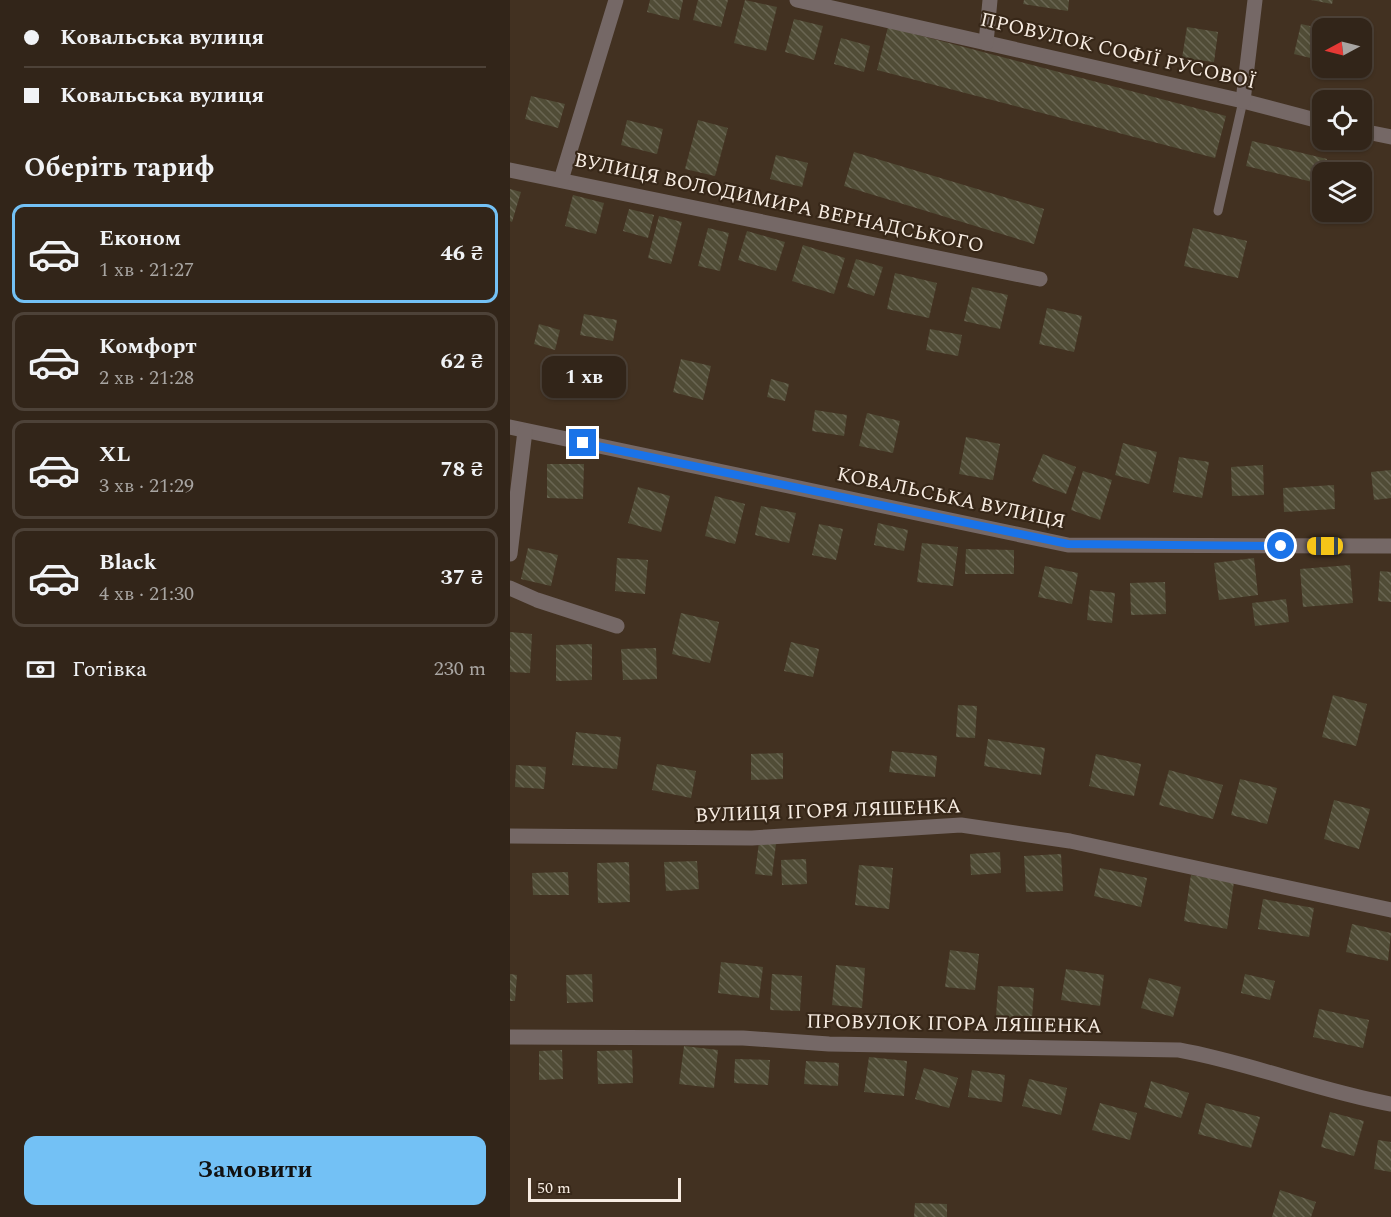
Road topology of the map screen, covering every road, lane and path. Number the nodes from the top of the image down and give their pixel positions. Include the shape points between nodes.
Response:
1 (616, 0) edge
2 (797, 0) edge
3 (990, 0) edge
4 (1255, 0) edge
5 (986, 43) junction
6 (1243, 101) junction
7 (1312, 120) edge
8 (1372, 133) edge
9 (1391, 137) edge
10 (510, 170) edge
11 (561, 180) junction
12 (1218, 211) dead end
13 (1040, 279) dead end
14 (517, 429) edge
15 (1391, 546) edge
16 (510, 554) edge
17 (510, 588) edge
18 (616, 626) dead end
19 (510, 836) edge
20 (1391, 910) edge
21 (510, 1037) edge
22 (1391, 1104) edge

1 - 11 street
2 - 5 street, ПРОВУЛОК СОФІЇ РУСОВОЇ
3 - 5 street
4 - 6 street
5 - 6 street, ПРОВУЛОК СОФІЇ РУСОВОЇ
6 - 7 street, ПРОВУЛОК СОФІЇ РУСОВОЇ
6 - 12 lane
8 - 9 street
10 - 11 street, ВУЛИЦЯ ВОЛОДИМИРА ВЕРНАДСЬКОГО
11 - 13 street, ВУЛИЦЯ ВОЛОДИМИРА ВЕРНАДСЬКОГО
14 - 15 street, КОВАЛЬСЬКА ВУЛИЦЯ via 1068,544
14 - 16 street
17 - 18 street
19 - 20 street, ВУЛИЦЯ ІГОРЯ ЛЯШЕНКА via 752,838 961,825 1070,841
21 - 22 street, ПРОВУЛОК ІГОРА ЛЯШЕНКА via 743,1038 829,1044 1179,1050 1340,1095

